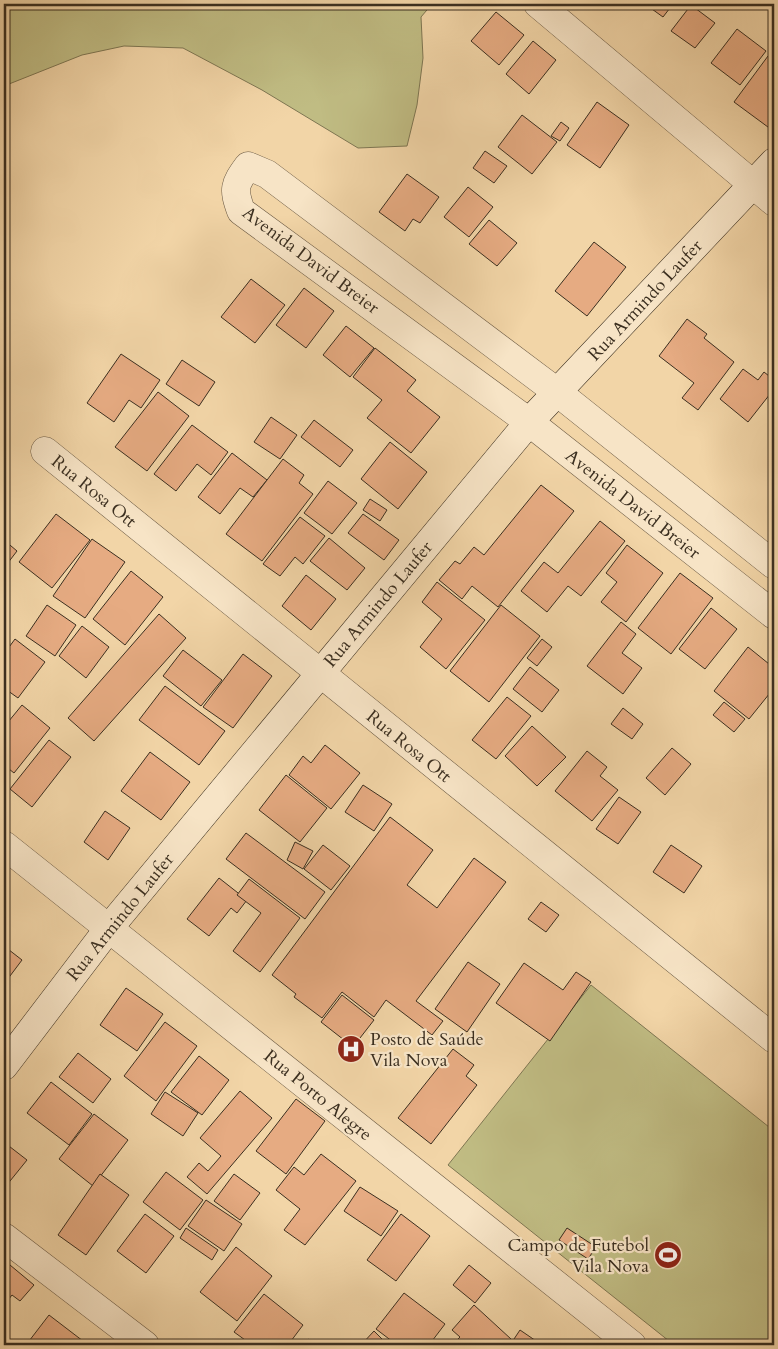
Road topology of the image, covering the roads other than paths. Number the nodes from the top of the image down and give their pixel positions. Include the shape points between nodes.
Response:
1 (538, 4) edge
2 (774, 162) edge
3 (753, 185) junction
4 (774, 202) edge
5 (556, 392) junction
6 (529, 422) junction
7 (45, 451) dead end
8 (774, 565) edge
9 (774, 615) edge
10 (320, 674) junction
11 (4, 845) edge
12 (109, 928) junction
13 (774, 1039) edge
14 (4, 1066) edge
15 (4, 1237) edge
16 (145, 1345) edge
17 (632, 1345) edge

1 - 3 street
2 - 3 street, Rua Armindo Laufer
3 - 4 street
3 - 5 street, Rua Armindo Laufer
5 - 6 street, Rua Armindo Laufer
5 - 6 street, Avenida David Breier via 267,174 248,166 238,180 235,195 241,211
5 - 8 street, Avenida David Breier
6 - 9 street, Avenida David Breier
6 - 10 street, Rua Armindo Laufer
7 - 10 street, Rua Rosa Ott
10 - 12 street, Rua Armindo Laufer
10 - 13 street, Rua Rosa Ott
11 - 12 street, Rua Porto Alegre
12 - 14 street, Rua Armindo Laufer
12 - 17 street, Rua Porto Alegre
15 - 16 street

